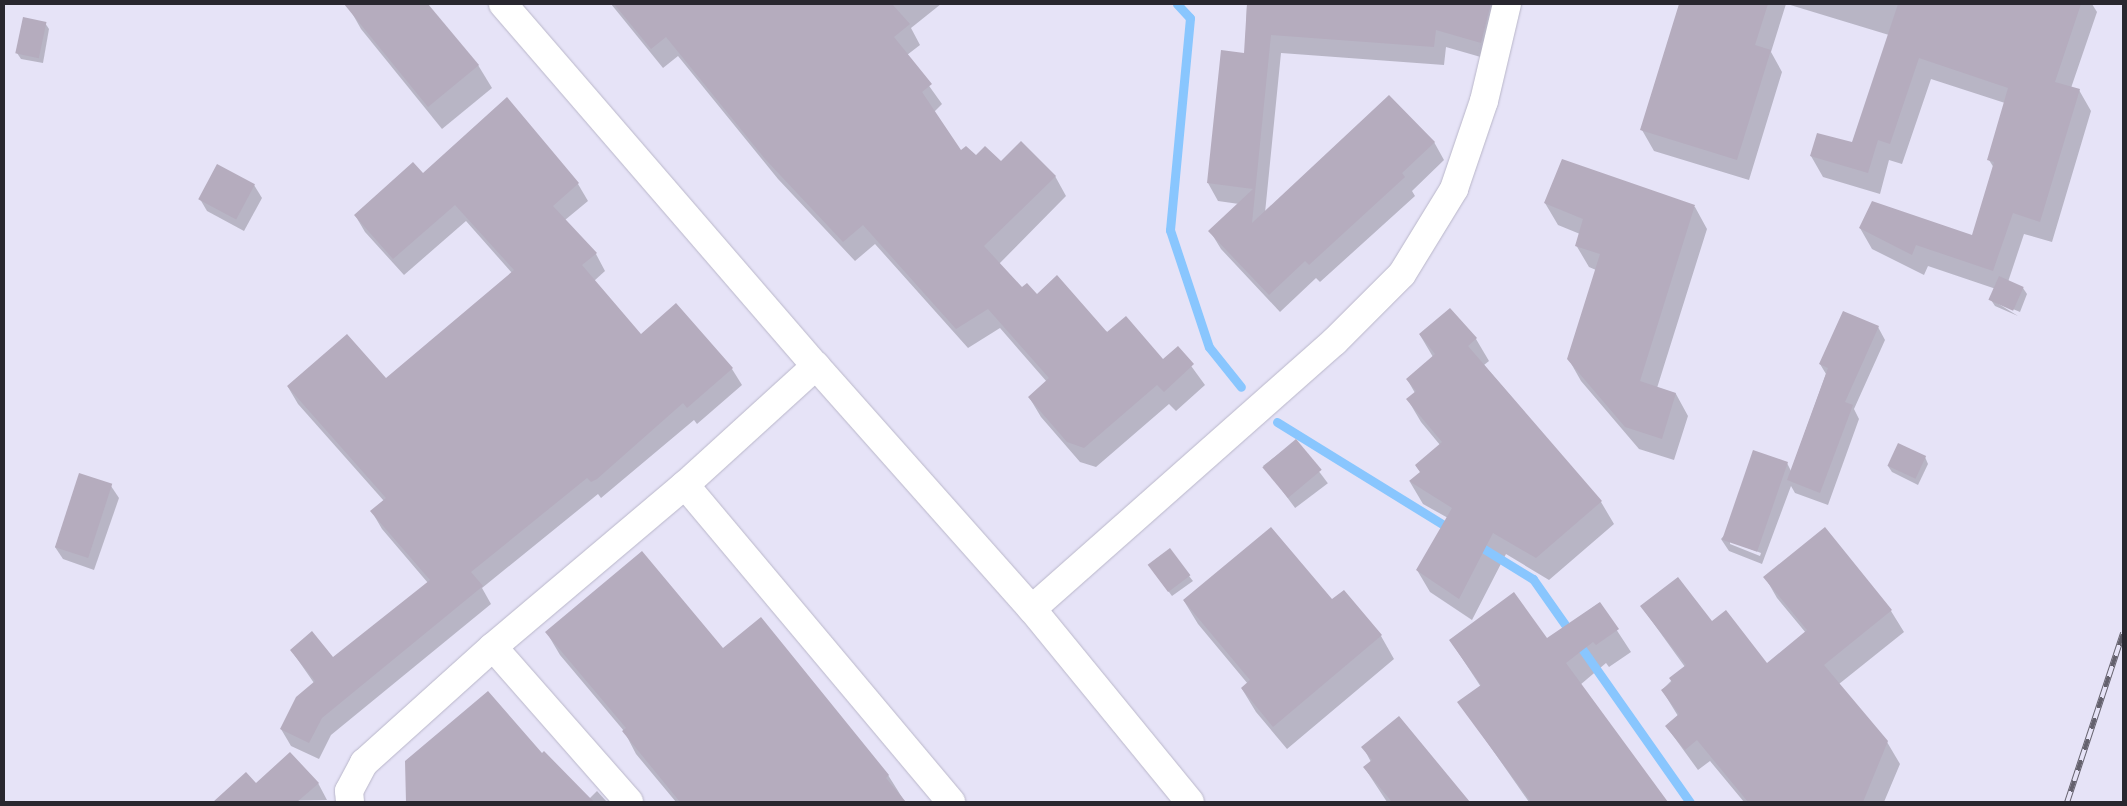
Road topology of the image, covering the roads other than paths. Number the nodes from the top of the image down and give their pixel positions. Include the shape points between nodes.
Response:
1 (503, 4) edge
2 (1507, 4) edge
3 (816, 366) junction
4 (685, 485) junction
5 (1032, 609) junction
6 (493, 647) junction
7 (1188, 798) edge
8 (350, 802) edge
9 (629, 802) edge
10 (951, 802) edge

1 - 3 main road
2 - 5 main road via 1484,101 1454,189 1402,274 1334,342
3 - 4 main road
3 - 5 main road
4 - 6 main road
4 - 10 main road
5 - 7 main road
6 - 8 main road via 364,763 349,791
6 - 9 main road

